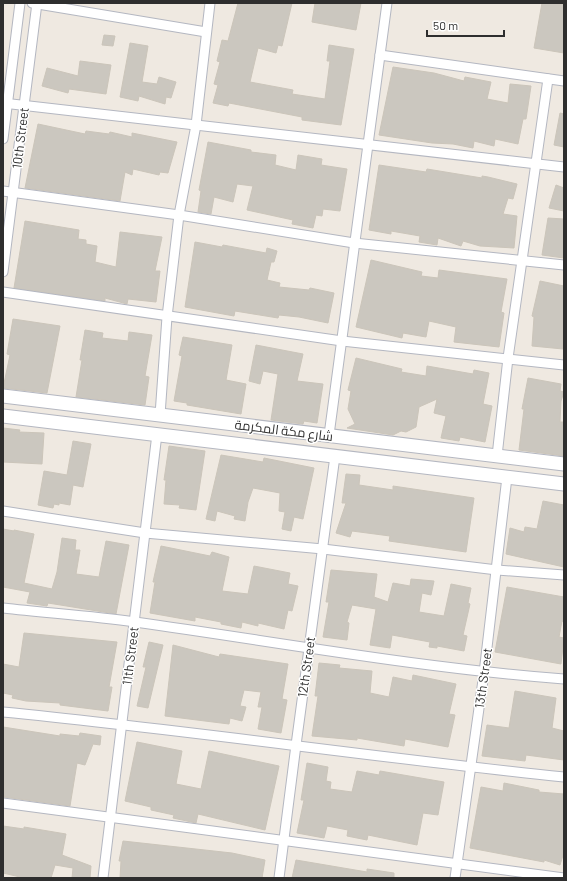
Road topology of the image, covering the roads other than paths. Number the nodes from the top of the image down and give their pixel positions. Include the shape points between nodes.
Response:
1 (20, 3) edge
2 (35, 3) edge
3 (210, 3) edge
4 (387, 3) edge
5 (206, 32) junction
6 (380, 55) junction
7 (548, 79) junction
8 (564, 81) edge
9 (5, 103) edge
10 (24, 105) junction
11 (196, 125) junction
12 (3, 138) edge
13 (368, 145) junction
14 (536, 163) junction
15 (564, 167) edge
16 (3, 191) edge
17 (13, 192) junction
18 (179, 215) junction
19 (354, 243) junction
20 (522, 260) junction
21 (564, 265) edge
22 (3, 272) edge
23 (3, 292) edge
24 (167, 317) junction
25 (342, 341) junction
26 (508, 358) junction
27 (564, 365) edge
28 (3, 396) edge
29 (160, 415) junction
30 (3, 416) edge
31 (157, 434) junction
32 (329, 436) junction
33 (335, 456) junction
34 (497, 456) junction
35 (564, 464) edge
36 (507, 477) junction
37 (564, 484) edge
38 (3, 511) edge
39 (145, 533) junction
40 (323, 549) junction
41 (497, 570) junction
42 (564, 575) edge
43 (3, 608) edge
44 (134, 622) junction
45 (309, 649) junction
46 (484, 673) junction
47 (564, 679) edge
48 (3, 712) edge
49 (122, 723) junction
50 (296, 745) junction
51 (470, 767) junction
52 (564, 777) edge
53 (3, 804) edge
54 (110, 816) junction
55 (284, 840) junction
56 (457, 863) junction
57 (103, 878) edge
58 (280, 878) edge
59 (455, 878) edge
60 (564, 878) edge

1 - 9 street, 10th Street
2 - 5 street
2 - 10 street, 10th Street
3 - 5 street
4 - 6 street
5 - 11 street
6 - 7 street
6 - 13 street
7 - 8 street
7 - 14 street
9 - 10 street
9 - 12 street, 10th Street
10 - 11 street
10 - 17 street, 10th Street
11 - 13 street
11 - 18 street
13 - 14 street
13 - 19 street
14 - 15 street
14 - 20 street
16 - 17 street
17 - 18 street
17 - 22 street, 10th Street
18 - 19 street
18 - 24 street
19 - 20 street
19 - 25 street
20 - 21 street
20 - 26 street
23 - 24 street
24 - 25 street
24 - 29 street
25 - 26 street
25 - 32 street
26 - 27 street
26 - 34 street
28 - 29 main road, شارع مكة المكرمة
29 - 32 main road, شارع مكة المكرمة
30 - 31 main road, شارع مكة المكرمة
31 - 33 main road, شارع مكة المكرمة
31 - 39 street, 11th Street
32 - 34 main road, شارع مكة المكرمة
33 - 36 main road, شارع مكة المكرمة
33 - 40 street, 12th Street
34 - 35 main road, شارع مكة المكرمة
36 - 37 main road, شارع مكة المكرمة
36 - 41 street, 13th Street
38 - 39 street
39 - 40 street
39 - 44 street, 11th Street
40 - 41 street
40 - 45 street, 12th Street
41 - 42 street
41 - 46 street, 13th Street
43 - 44 street
44 - 45 street
44 - 49 street, 11th Street
45 - 46 street
45 - 50 street, 12th Street
46 - 47 street
46 - 51 street, 13th Street
48 - 49 street
49 - 50 street
49 - 54 street, 11th Street
50 - 51 street
50 - 55 street, 12th Street
51 - 52 street
51 - 56 street, 13th Street
53 - 54 street
54 - 55 street
54 - 57 street, 11th Street
55 - 56 street
55 - 58 street, 12th Street
56 - 59 street, 13th Street
56 - 60 street

